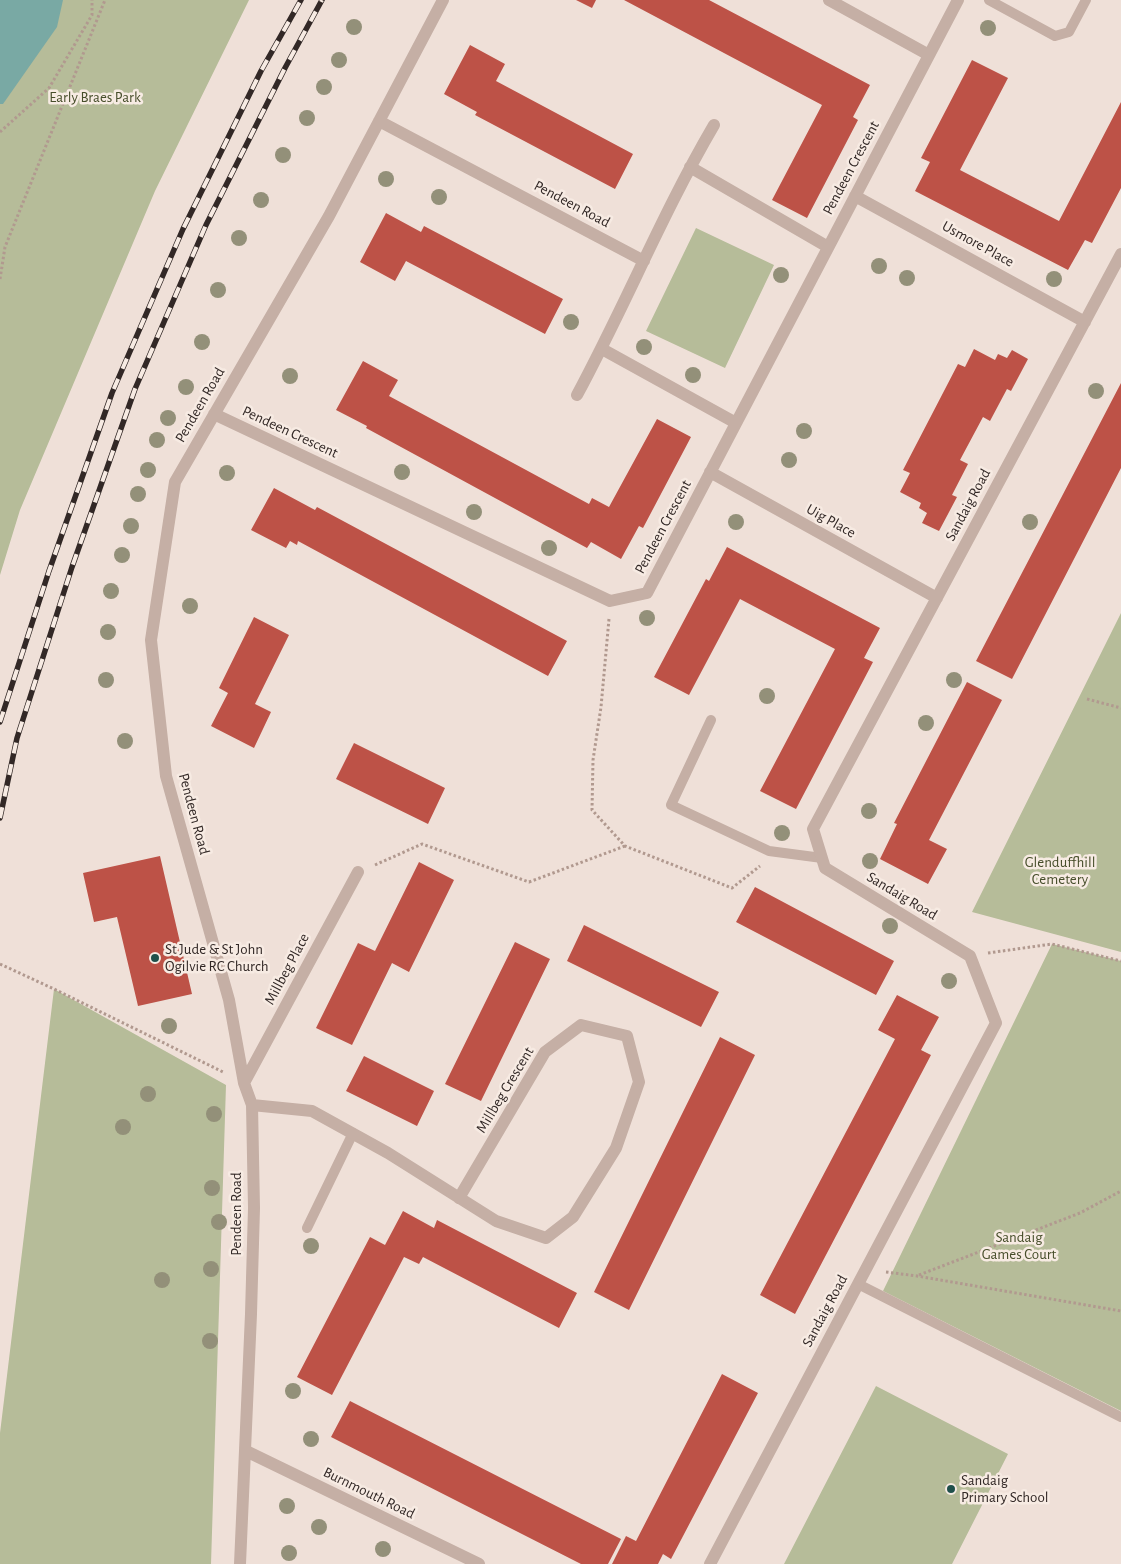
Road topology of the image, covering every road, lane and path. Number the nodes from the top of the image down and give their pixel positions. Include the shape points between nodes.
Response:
1 (92, 0) edge
2 (105, 0) edge
3 (443, 0) edge
4 (828, 0) edge
5 (958, 0) edge
6 (989, 0) edge
7 (1086, 0) edge
8 (92, 15) junction
9 (98, 17) junction
10 (929, 55) junction
11 (379, 121) junction
12 (714, 125) dead end
13 (0, 132) edge
14 (690, 167) junction
15 (855, 196) junction
16 (828, 247) junction
17 (1121, 254) edge
18 (644, 261) junction
19 (0, 279) edge
20 (1085, 322) junction
21 (602, 349) junction
22 (577, 396) dead end
23 (214, 414) junction
24 (736, 423) junction
25 (710, 472) junction
26 (937, 598) junction
27 (610, 601) junction
28 (1087, 698) dead end
29 (1121, 708) edge
30 (711, 720) dead end
31 (625, 846) junction
32 (769, 851) junction
33 (822, 858) junction
34 (358, 872) joint
35 (970, 956) junction
36 (1121, 961) edge
37 (0, 964) edge
38 (244, 1083) junction
39 (252, 1105) junction
40 (353, 1134) junction
41 (1121, 1191) edge
42 (459, 1198) junction
43 (307, 1228) dead end
44 (866, 1270) junction
45 (917, 1276) junction
46 (858, 1284) junction
47 (1121, 1311) edge
48 (1121, 1417) edge
49 (246, 1451) junction
50 (240, 1564) edge
51 (479, 1564) edge
52 (710, 1564) edge

1 - 8 path
2 - 9 path
3 - 11 street, Pendeen Road
4 - 10 street
5 - 10 street, Pendeen Crescent
6 - 7 lane via 1055,36 1069,32
8 - 9 path
8 - 13 path via 49,88
9 - 19 path via 5,247
10 - 15 street, Pendeen Crescent
11 - 18 street, Pendeen Road
11 - 23 street, Pendeen Road
12 - 14 street
14 - 16 street
14 - 18 street
15 - 16 street, Pendeen Crescent
15 - 20 street, Usmore Place
16 - 24 street, Pendeen Crescent
17 - 20 street, Sandaig Road
18 - 21 street
20 - 26 street, Sandaig Road
21 - 22 street
21 - 24 street
23 - 27 street, Pendeen Crescent
23 - 38 street, Pendeen Road via 175,482 151,640 166,776 229,1000
24 - 25 street, Pendeen Crescent
25 - 26 street, Uig Place
25 - 27 street, Pendeen Crescent via 647,593
26 - 33 street, Sandaig Road via 813,829
27 - 31 path via 601,707 592,760 592,810
28 - 29 path
30 - 32 lane via 671,805
31 - 32 path via 732,888 758,869
31 - 34 path via 529,882 422,844
32 - 33 lane
33 - 35 street, Sandaig Road via 825,868
34 - 38 street, Millbeg Place
35 - 36 path via 1052,944
35 - 44 street, Sandaig Road via 996,1023
37 - 38 path
38 - 39 street, Pendeen Road
39 - 40 street, Millbeg Crescent via 312,1111
39 - 49 street, Pendeen Road via 254,1208
40 - 42 street, Millbeg Crescent via 388,1152
40 - 43 lane
41 - 45 path via 1080,1213
42 - 42 street, Millbeg Crescent via 496,1221 546,1238 573,1217 616,1148 639,1082 627,1036 581,1024 545,1052
44 - 45 path
44 - 46 street, Sandaig Road
45 - 47 path
46 - 48 lane
46 - 52 street, Sandaig Road
49 - 50 street, Pendeen Road
49 - 51 street, Burnmouth Road

